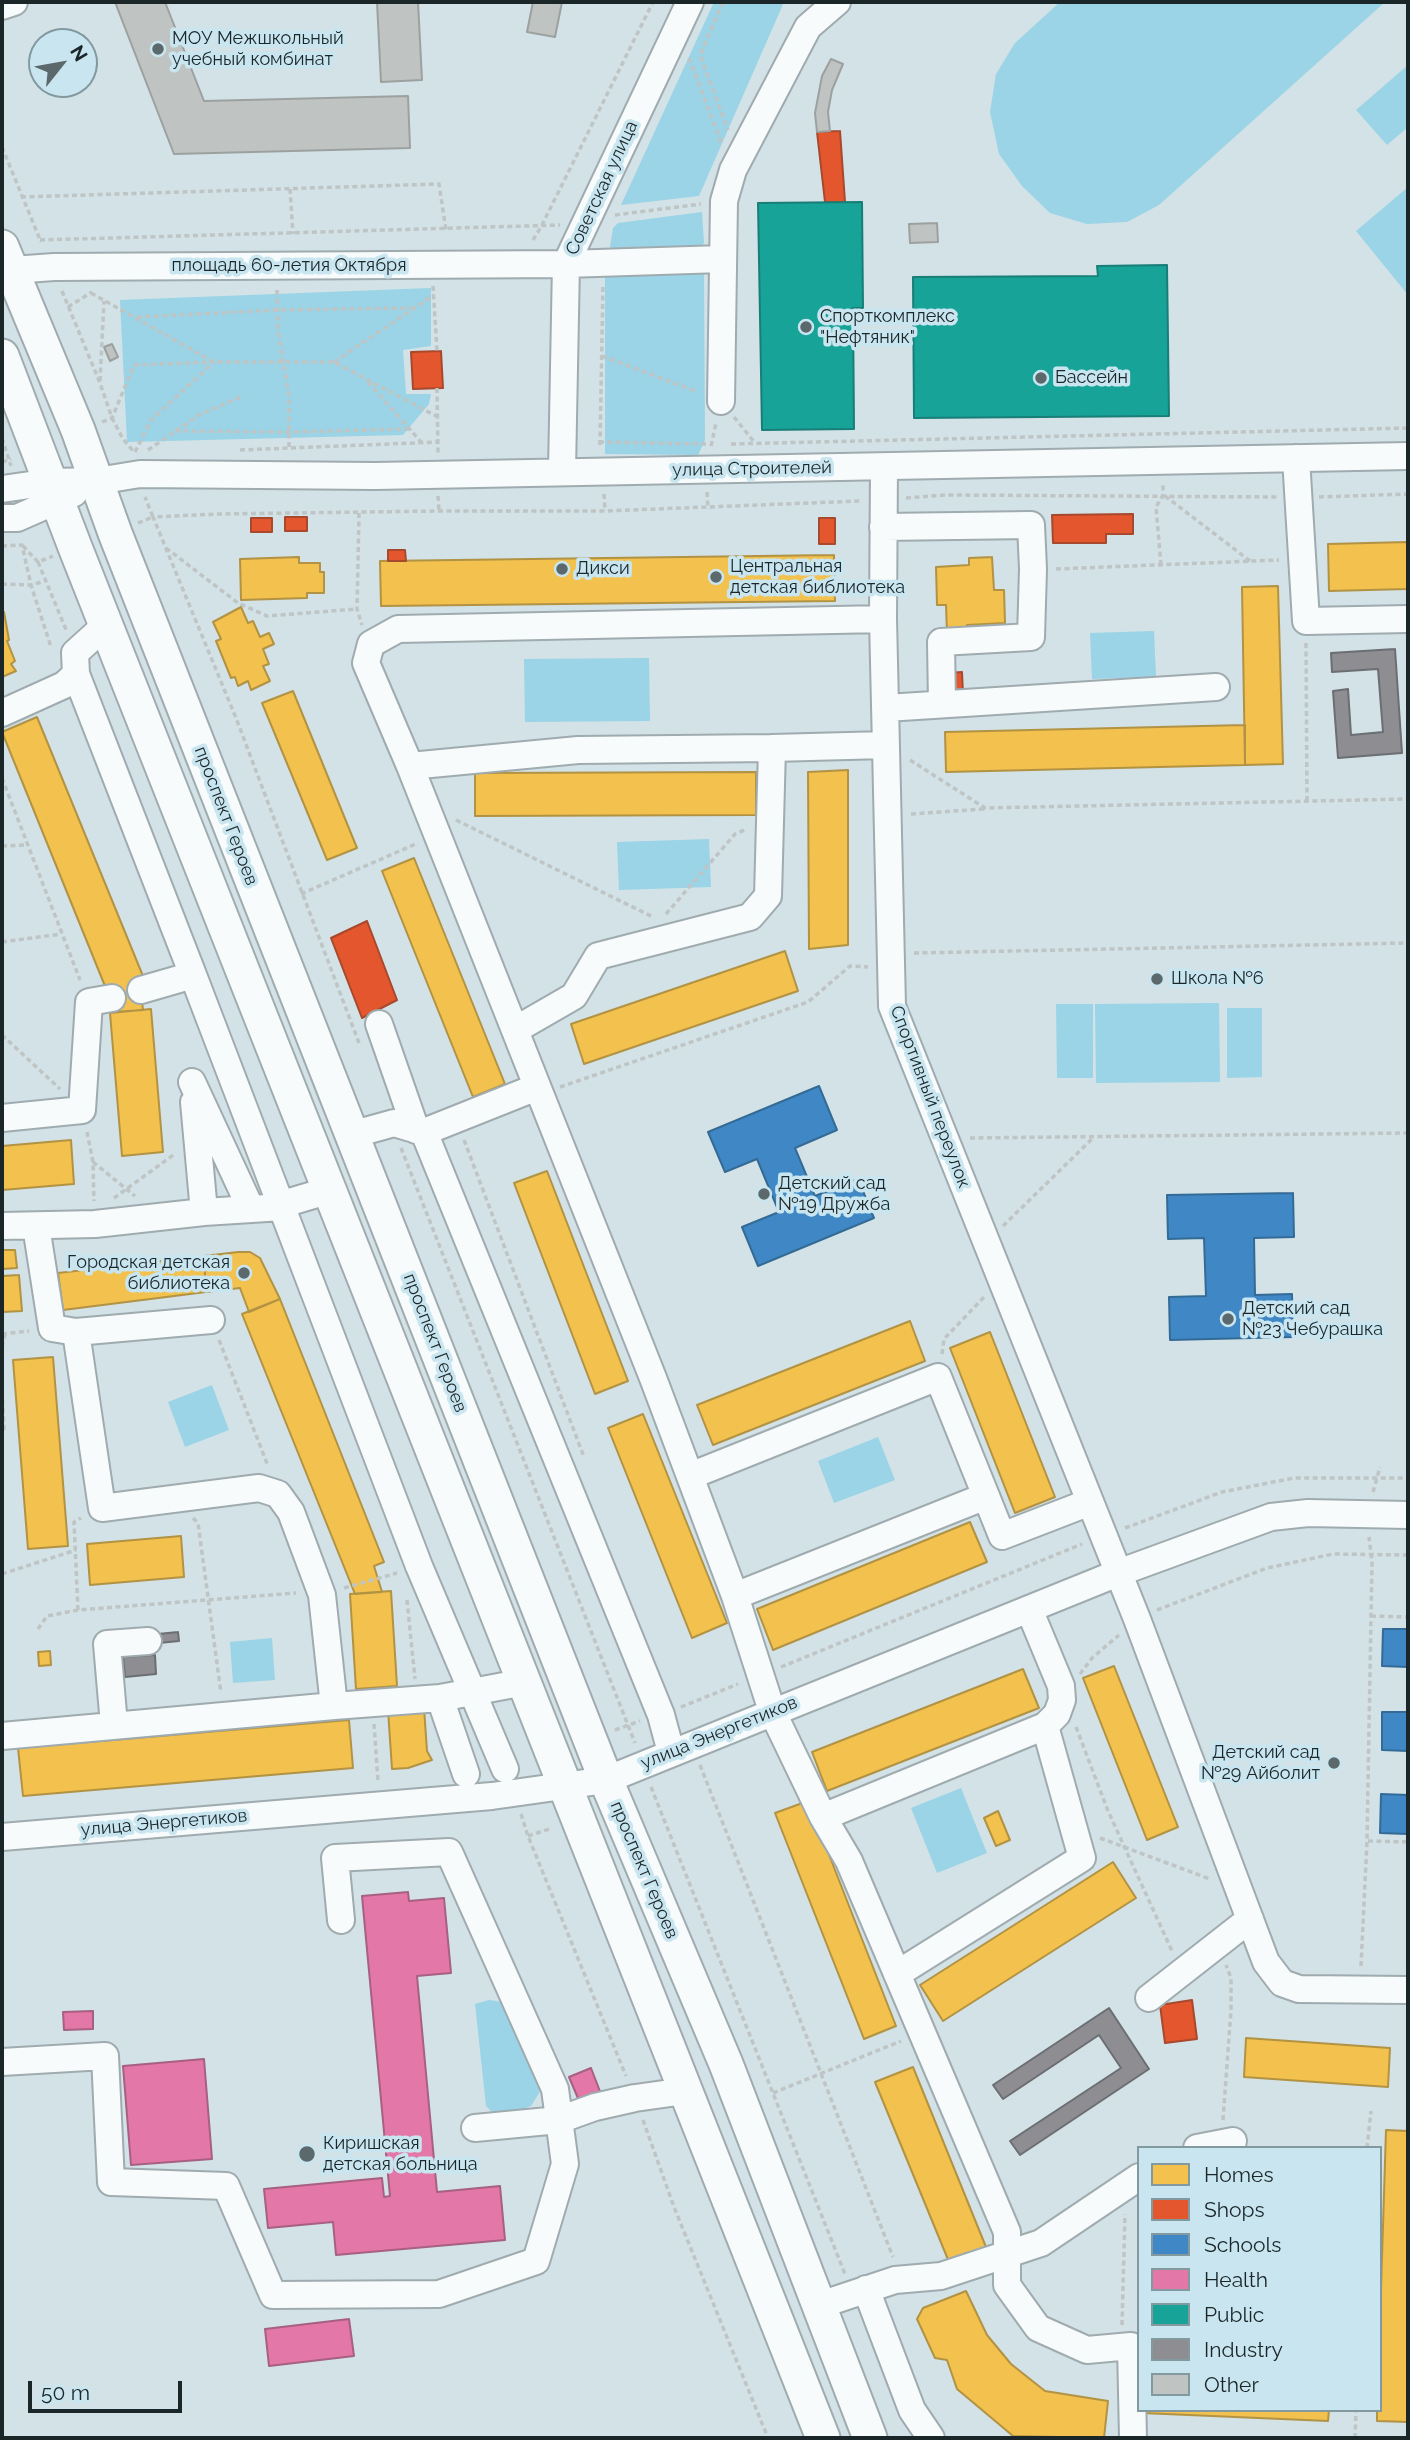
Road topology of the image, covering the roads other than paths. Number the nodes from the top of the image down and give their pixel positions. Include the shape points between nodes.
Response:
1 (14, 2) edge
2 (690, 2) edge
3 (837, 2) edge
4 (2, 6) edge
5 (7, 259) edge
6 (722, 259) junction
7 (566, 264) junction
8 (2, 356) edge
9 (721, 401) road end
10 (1408, 456) edge
11 (1296, 458) junction
12 (884, 467) junction
13 (562, 471) junction
14 (97, 481) junction
15 (2, 489) edge
16 (54, 492) junction
17 (2, 518) edge
18 (883, 527) junction
19 (883, 619) junction
20 (1408, 619) edge
21 (107, 624) junction
22 (68, 658) junction
23 (1216, 687) dead end
24 (942, 704) junction
25 (886, 708) junction
26 (2, 713) edge
27 (886, 745) junction
28 (772, 748) junction
29 (410, 766) junction
30 (194, 975) junction
31 (141, 990) dead end
32 (100, 1000) road end
33 (379, 1024) dead end
34 (515, 1030) junction
35 (537, 1087) junction
36 (2, 1118) edge
37 (410, 1129) junction
38 (351, 1136) junction
39 (330, 1191) junction
40 (283, 1207) junction
41 (251, 1209) junction
42 (204, 1212) junction
43 (2, 1226) edge
44 (36, 1226) junction
45 (211, 1320) road end
46 (76, 1332) junction
47 (690, 1476) junction
48 (986, 1496) junction
49 (1090, 1502) junction
50 (1408, 1515) edge
51 (1118, 1573) junction
52 (736, 1596) junction
53 (1029, 1609) junction
54 (148, 1641) dead end
55 (525, 1682) junction
56 (472, 1693) junction
57 (440, 1698) junction
58 (334, 1706) junction
59 (772, 1711) junction
60 (114, 1725) junction
61 (1045, 1726) junction
62 (2, 1735) edge
63 (671, 1752) junction
64 (505, 1769) dead end
65 (466, 1773) dead end
66 (606, 1780) junction
67 (564, 1786) junction
68 (823, 1816) junction
69 (2, 1837) edge
70 (1250, 1919) junction
71 (341, 1920) dead end
72 (897, 1974) junction
73 (1408, 1990) edge
74 (1149, 1998) dead end
75 (2, 2062) edge
76 (685, 2091) junction
77 (559, 2120) junction
78 (475, 2127) dead end
79 (1137, 2180) edge
80 (1125, 2201) edge
81 (1007, 2255) junction
82 (859, 2292) junction
83 (817, 2306) junction
84 (1130, 2347) edge
85 (823, 2438) edge
86 (870, 2438) edge
87 (931, 2438) edge
88 (1133, 2438) edge

1 - 4 street
2 - 7 street, Советская улица
3 - 6 street via 808,27 736,164 724,201
5 - 7 street, площадь 60-летия Октября via 54,267 441,273 516,264
5 - 14 main road, проспект Героев
6 - 7 street, площадь 60-летия Октября
6 - 9 street
7 - 13 street, Советская улица
8 - 16 main road
10 - 11 street, улица Строителей
11 - 12 street, улица Строителей
11 - 20 street via 1306,621
12 - 13 street, улица Строителей
12 - 18 street, Спортивный переулок
13 - 14 street, улица Строителей via 375,476 140,474
14 - 16 street, улица Строителей
14 - 38 main road, проспект Героев
15 - 16 street, улица Строителей
16 - 17 street, улица Строителей via 17,518
16 - 21 main road
18 - 19 street, Спортивный переулок
18 - 24 street via 1031,525 1031,637 941,642
19 - 25 street, Спортивный переулок
19 - 29 street via 398,629 371,644 366,663
21 - 22 street
21 - 39 main road
22 - 26 street via 64,685
22 - 30 street
23 - 24 street
24 - 25 street
25 - 27 street, Спортивный переулок
27 - 28 street
27 - 49 street, Спортивный переулок via 900,960 892,1006
28 - 29 street via 578,750
28 - 34 street via 768,896 750,917 598,956 574,996
29 - 34 street
30 - 31 street
30 - 40 street
32 - 36 street via 82,1110
33 - 37 street
34 - 35 street
35 - 37 street
35 - 47 street
37 - 38 street
37 - 63 street via 661,1715
38 - 66 main road, проспект Героев
39 - 40 street
39 - 55 main road
40 - 41 street
40 - 56 street
41 - 42 street
41 - 42 street via 192,1082
42 - 44 street
43 - 44 street
44 - 46 street via 52,1328
45 - 46 street
46 - 58 street via 102,1508 259,1488 278,1494 291,1512 322,1595
47 - 48 street via 939,1377
47 - 52 street
48 - 49 street via 1002,1536
48 - 52 street
49 - 51 street, Спортивный переулок
50 - 51 street, улица Энергетиков via 1271,1517
51 - 53 street, улица Энергетиков
51 - 70 street, Спортивный переулок
52 - 59 street
53 - 59 street, улица Энергетиков
53 - 61 street via 1061,1686 1057,1714
54 - 60 street via 107,1644
55 - 56 street
55 - 67 main road
56 - 57 street
56 - 64 street
57 - 58 street
57 - 65 street
58 - 60 street
59 - 63 street, улица Энергетиков
59 - 68 street
60 - 62 street
61 - 68 street
61 - 72 street via 1082,1858
63 - 66 street, улица Энергетиков
66 - 67 street, улица Энергетиков
66 - 83 main road, проспект Героев via 726,2064
67 - 69 street, улица Энергетиков
67 - 76 main road
68 - 72 street via 849,1861
70 - 73 street, Спортивный переулок via 1266,1962 1282,1983 1299,1989
70 - 74 street
71 - 77 street via 335,1858 449,1852 555,2089
72 - 81 street via 1007,2232
75 - 77 street via 104,2056 111,2182 226,2186 273,2295 439,2294 536,2261 565,2164
76 - 77 street via 595,2107
76 - 85 main road
77 - 78 street
79 - 80 street
80 - 81 street via 1041,2244
81 - 82 street via 941,2276 895,2280
81 - 84 street via 1007,2285 1038,2328 1087,2350
82 - 83 street
82 - 87 street via 912,2410
83 - 86 main road, проспект Героев
84 - 88 street

